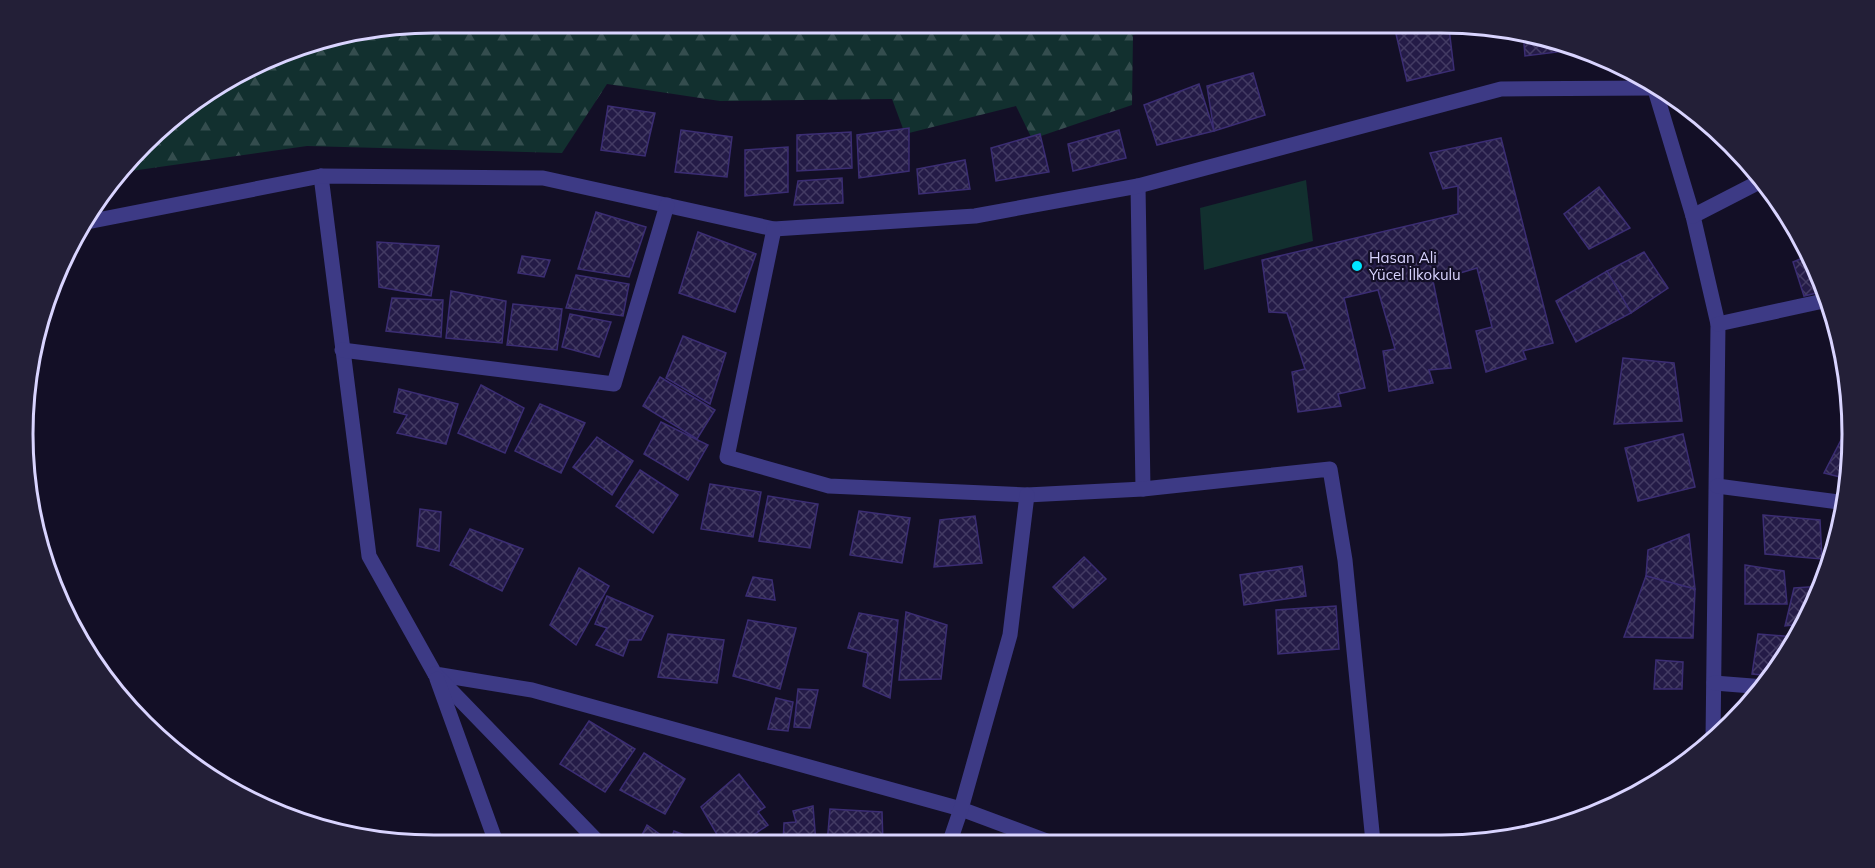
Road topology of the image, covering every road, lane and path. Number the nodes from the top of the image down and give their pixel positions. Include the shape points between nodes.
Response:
1 (1641, 86) edge
2 (1657, 97) edge
3 (321, 176) junction
4 (1754, 184) edge
5 (1138, 186) junction
6 (667, 205) junction
7 (1693, 216) junction
8 (95, 220) edge
9 (774, 229) junction
10 (1820, 302) edge
11 (1718, 324) junction
12 (342, 350) junction
13 (1717, 486) junction
14 (1143, 489) junction
15 (1027, 495) junction
16 (1836, 502) edge
17 (435, 674) junction
18 (1714, 683) junction
19 (1752, 686) edge
20 (1713, 728) edge
21 (961, 809) junction
22 (493, 835) edge
23 (591, 835) edge
24 (952, 835) edge
25 (1031, 835) edge
26 (1372, 835) edge

1 - 5 street via 1500,89
2 - 7 street
3 - 6 street via 543,178
3 - 8 street
3 - 12 street
4 - 7 street
5 - 9 street via 975,216
5 - 14 street
6 - 9 street
6 - 12 street via 614,384
7 - 11 street
9 - 15 street via 727,457 829,486
10 - 11 street
11 - 13 street
12 - 17 street via 369,556
13 - 16 street
13 - 18 street
14 - 15 street
14 - 26 street via 1330,469 1345,560
15 - 21 street via 1010,635
17 - 21 street via 532,690
17 - 22 street
17 - 23 street
18 - 19 street
18 - 20 street
21 - 24 street
21 - 25 street

